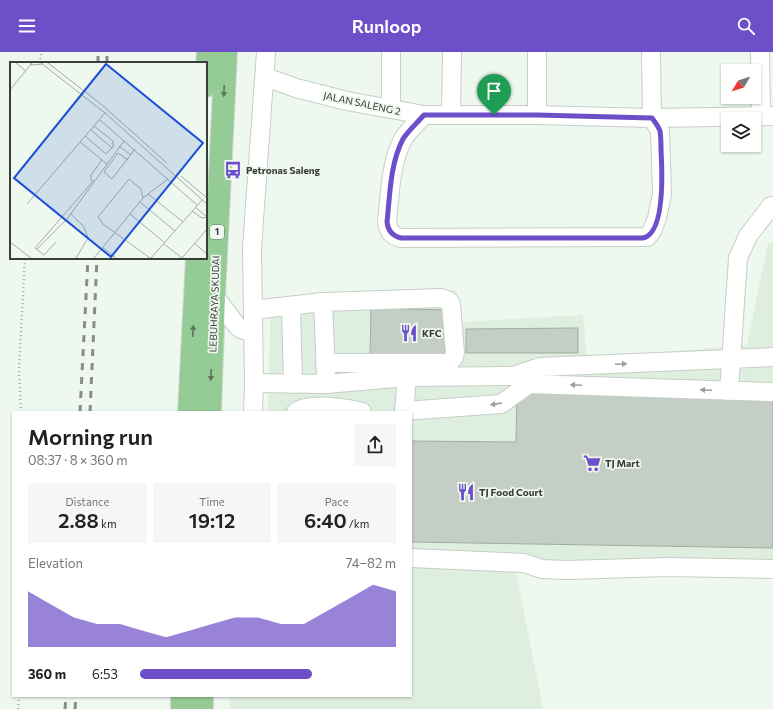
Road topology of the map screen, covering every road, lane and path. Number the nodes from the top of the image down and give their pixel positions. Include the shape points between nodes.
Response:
1 (41, 52) edge
2 (208, 52) edge
3 (226, 52) edge
4 (266, 52) edge
5 (391, 52) edge
6 (452, 52) edge
7 (537, 52) edge
8 (651, 52) edge
9 (760, 52) edge
10 (40, 62) edge
11 (207, 69) edge
12 (265, 78) junction
13 (391, 109) junction
14 (424, 115) junction
15 (451, 115) junction
16 (537, 115) junction
17 (767, 116) edge
18 (652, 118) junction
19 (773, 206) edge
20 (25, 259) edge
21 (197, 259) edge
22 (214, 295) junction
23 (322, 302) junction
24 (290, 306) junction
25 (253, 310) junction
26 (254, 333) junction
27 (773, 357) edge
28 (732, 359) junction
29 (325, 363) junction
30 (407, 376) junction
31 (521, 380) junction
32 (254, 383) junction
33 (293, 384) junction
34 (326, 384) junction
35 (729, 391) junction
36 (773, 392) edge
37 (326, 410) edge
38 (21, 411) edge
39 (189, 411) edge
40 (210, 411) edge
41 (253, 411) edge
42 (298, 411) edge
43 (358, 411) edge
44 (404, 411) edge
45 (412, 558) edge
46 (773, 569) edge
47 (19, 697) edge
48 (182, 697) edge
49 (202, 697) edge
50 (18, 709) edge
51 (182, 709) edge
52 (202, 709) edge

1 - 10 path
2 - 11 highway
3 -> 22 highway, LEBUHRAYA SKUDAI / 1
4 - 12 street
5 - 13 street
6 - 15 street
7 - 16 street
8 - 18 street
9 - 17 street
12 - 13 street, JALAN SALENG 2 via 347,101
12 - 25 street via 252,248
13 - 14 street, JALAN SALENG 2
14 - 15 street, JALAN SALENG 2
14 - 18 street via 404,138 396,155 391,178 387,228 390,233 401,238 647,237 657,218 662,194 660,132
15 - 16 street, JALAN SALENG 2
16 - 18 street, JALAN SALENG 2
17 - 18 street, JALAN SALENG 2
19 - 28 street via 748,236 738,258
20 - 38 path via 20,370
39 -> 21 highway, LEBUHRAYA SKUDAI
22 - 26 street via 237,326
22 -> 40 highway, LEBUHRAYA SKUDAI / 1
23 - 24 street
23 - 29 street
23 - 29 street via 446,298 452,308 455,353 452,361 444,364
24 - 25 street
24 - 33 street
25 - 26 street
26 - 32 street
27 - 28 street
31 -> 28 street via 540,367
28 - 35 street
29 - 34 street
30 - 31 street
30 - 34 street
30 - 44 street
35 -> 31 street
31 -> 44 street via 501,404
32 - 33 street
32 - 41 street
33 - 34 street
35 - 36 street
37 - 42 street via 302,408
37 - 43 street
45 - 46 street via 524,563 542,569 567,570 668,567
47 - 50 path
48 - 51 highway
49 - 52 highway

